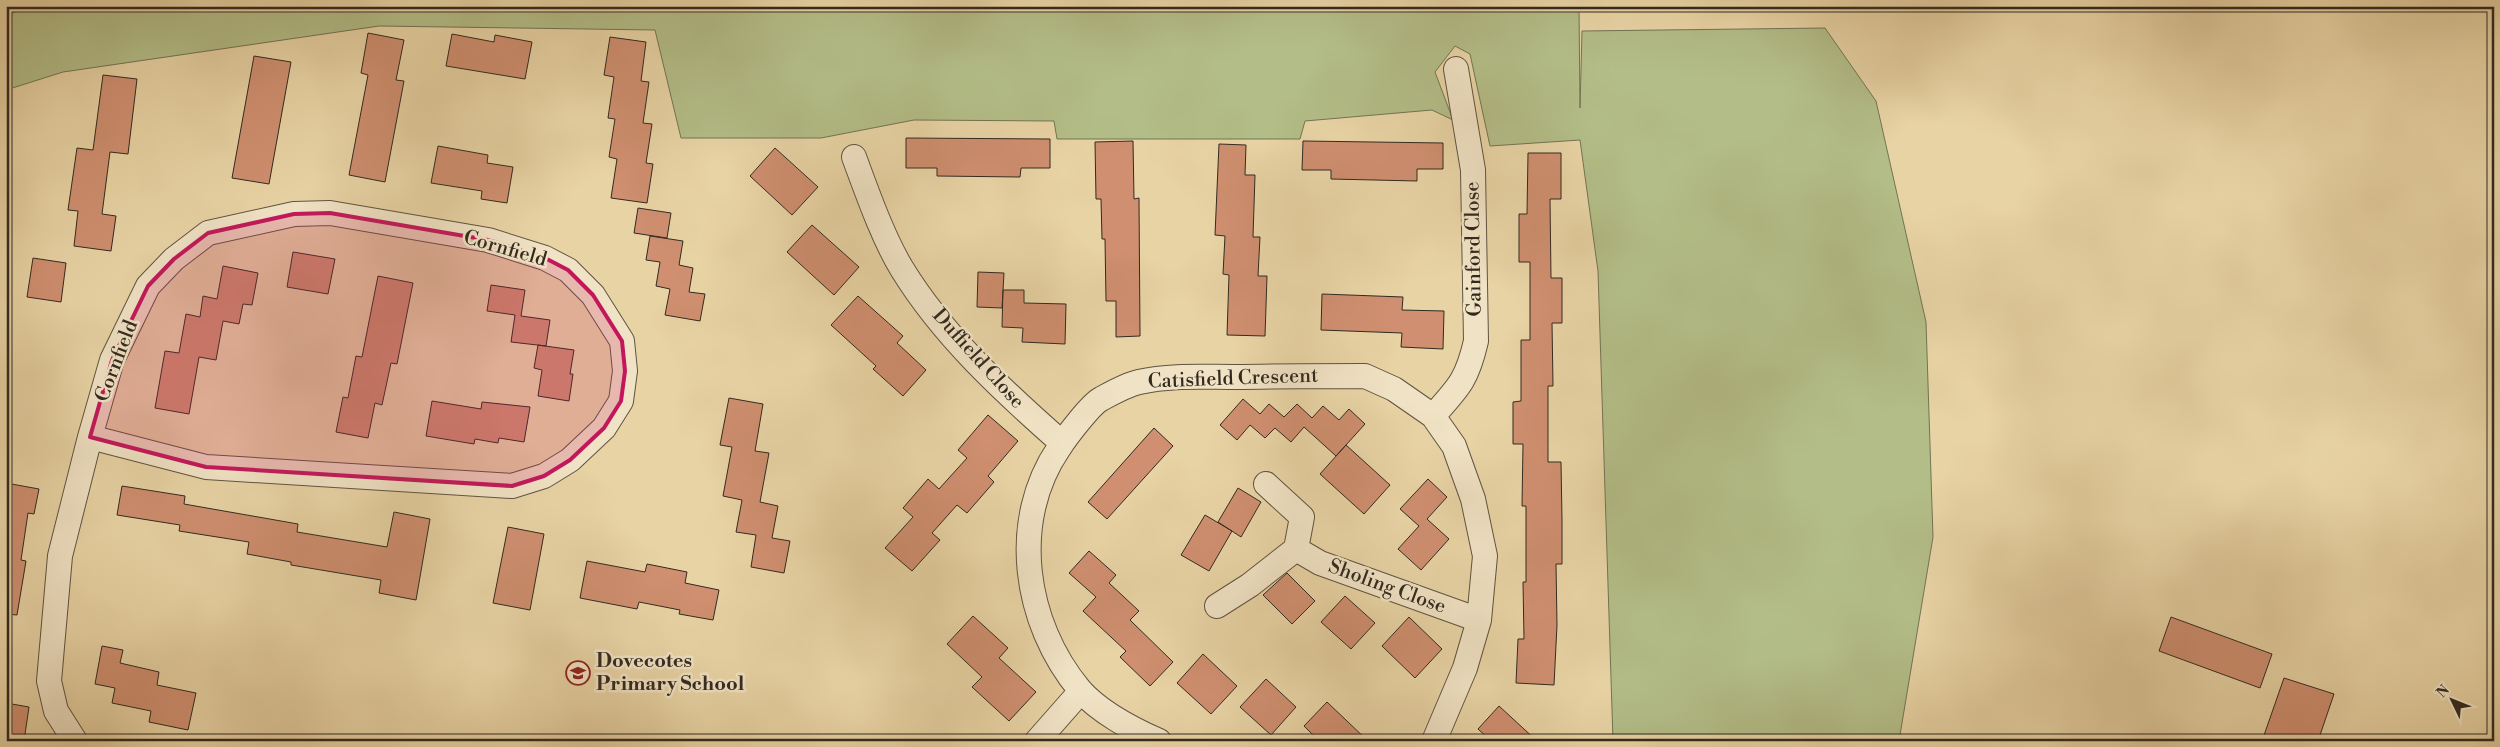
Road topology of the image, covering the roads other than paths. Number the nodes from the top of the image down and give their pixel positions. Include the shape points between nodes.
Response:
1 (1456, 69) dead end
2 (854, 157) dead end
3 (1433, 416) junction
4 (90, 437) junction
5 (1062, 443) junction
6 (1266, 484) dead end
7 (1296, 549) junction
8 (1217, 606) dead end
9 (1479, 620) junction
10 (1081, 691) junction
11 (1436, 740) edge
12 (74, 741) edge
13 (1037, 741) edge
14 (1159, 741) edge

1 - 3 street, Gainford Close via 1472,170 1476,341 1462,384
2 - 5 street, Duffield Close via 872,204 907,276 953,338 1014,401
3 - 5 street, Catisfield Crescent via 1394,389 1365,376 1171,377 1136,382 1098,400
3 - 9 street, Catisfield Crescent via 1454,446 1473,499 1484,556
4 - 4 street, Cornfield via 112,360 148,286 174,259 208,233 294,214 330,213 488,240 545,258 568,270 593,294 622,341 625,370 621,400 604,428 570,460 544,476 512,486 206,467
4 - 12 street, Cornfield via 60,556 49,681 56,711
5 - 10 street, Catisfield Crescent via 1048,463 1036,493 1028,538 1030,580 1041,625 1055,656
6 - 7 street via 1302,517
7 - 8 street via 1250,586
7 - 9 street, Sholing Close via 1320,563
9 - 11 street, Catisfield Crescent via 1465,668
10 - 13 street
10 - 14 street, Catisfield Crescent via 1124,726

